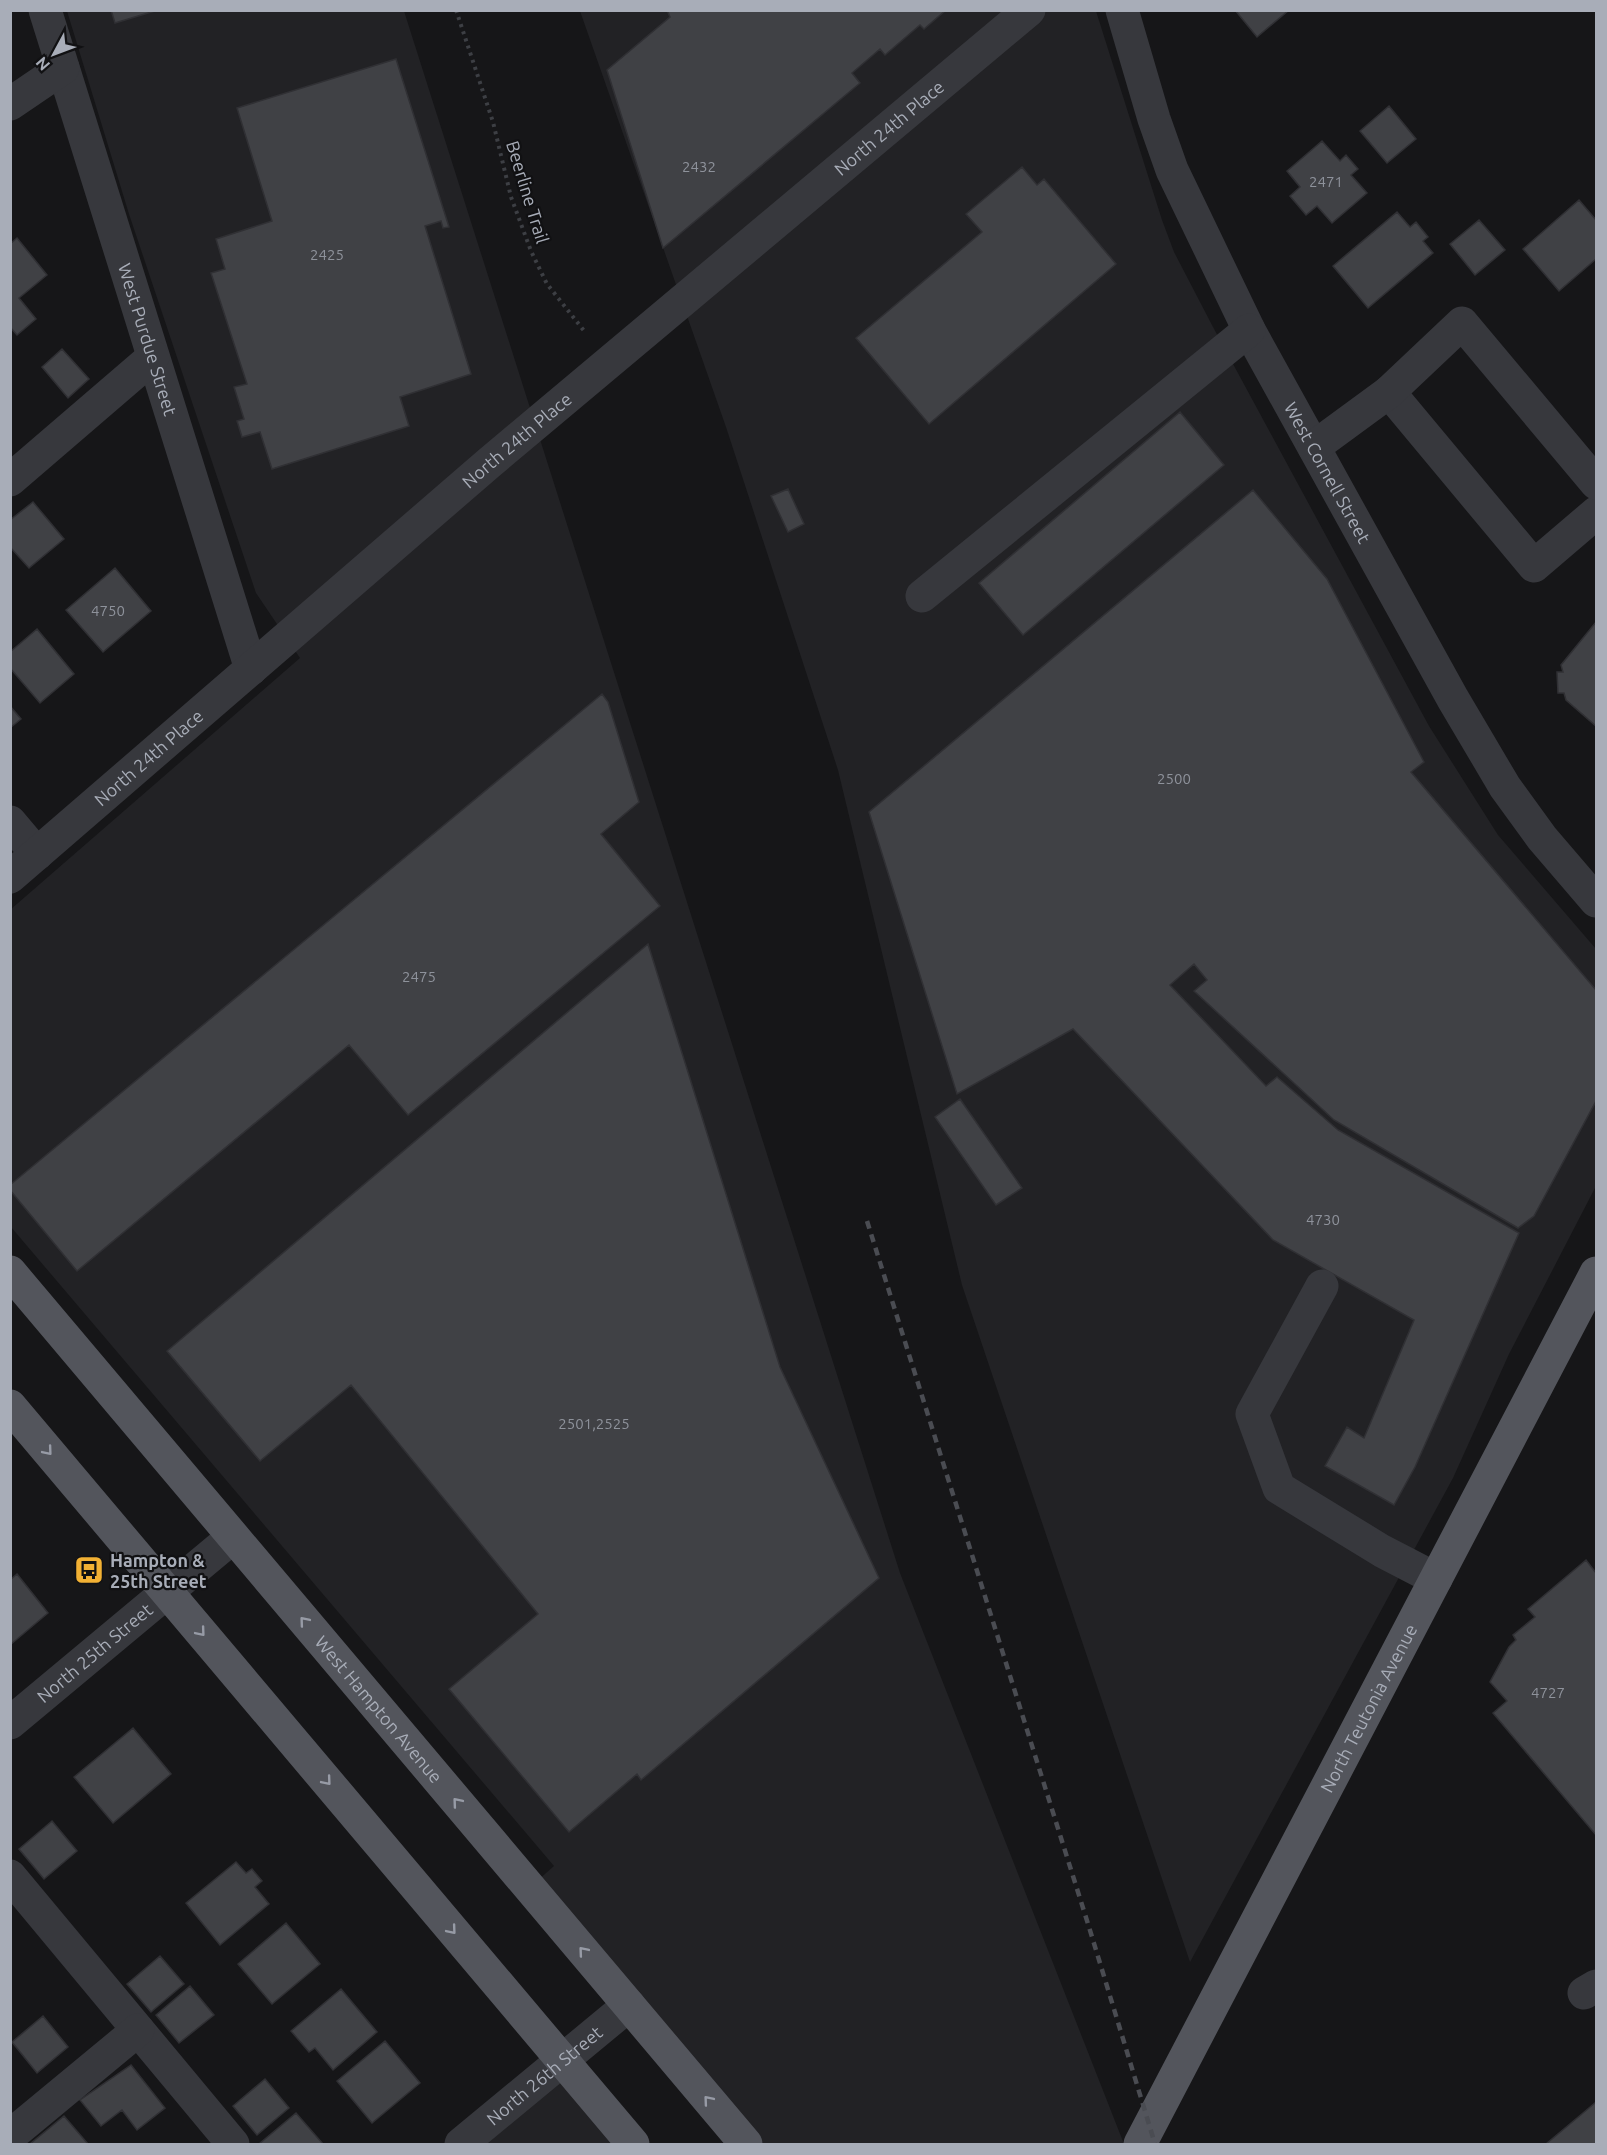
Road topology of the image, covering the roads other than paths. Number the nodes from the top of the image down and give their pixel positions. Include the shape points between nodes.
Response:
1 (45, 10) edge
2 (1029, 10) edge
3 (1122, 10) edge
4 (63, 68) junction
5 (10, 104) edge
6 (1249, 330) junction
7 (153, 357) junction
8 (1389, 392) junction
9 (1314, 447) junction
10 (10, 480) edge
11 (1596, 483) edge
12 (1596, 513) edge
13 (922, 596) dead end
14 (251, 669) junction
15 (10, 822) edge
16 (37, 854) junction
17 (10, 877) edge
18 (1596, 901) edge
19 (10, 1272) edge
20 (1596, 1273) edge
21 (1322, 1286) dead end
22 (10, 1406) edge
23 (233, 1537) junction
24 (1436, 1579) junction
25 (168, 1592) junction
26 (10, 1723) edge
27 (10, 1876) edge
28 (629, 2006) junction
29 (138, 2030) junction
30 (562, 2061) junction
31 (10, 2136) edge
32 (233, 2145) edge
33 (461, 2145) edge
34 (633, 2145) edge
35 (746, 2145) edge
36 (1140, 2145) edge

1 - 4 street, West Purdue Street
2 - 14 street, North 24th Place
3 - 6 street, West Cornell Street via 1172,170
4 - 5 street
4 - 7 street, West Purdue Street
6 - 9 street, West Cornell Street
6 - 13 street
7 - 10 street
7 - 14 street, West Purdue Street
8 - 9 street
8 - 11 street via 1462,323
8 - 12 street via 1534,566
9 - 18 street, West Cornell Street via 1505,787
14 - 16 street, North 24th Place
15 - 16 street
16 - 17 street, North 24th Place
19 - 23 main road, West Hampton Avenue
20 - 24 main road, North Teutonia Avenue
21 - 24 street via 1252,1414 1279,1488
22 -> 25 main road
23 - 25 street, North 25th Street
28 -> 23 main road, West Hampton Avenue
24 - 36 main road, North Teutonia Avenue
25 - 26 street, North 25th Street
25 -> 30 main road
27 - 29 street
28 - 30 street, North 26th Street
35 -> 28 main road, West Hampton Avenue
29 - 31 street
29 - 32 street
30 - 33 street, North 26th Street
30 - 34 main road

